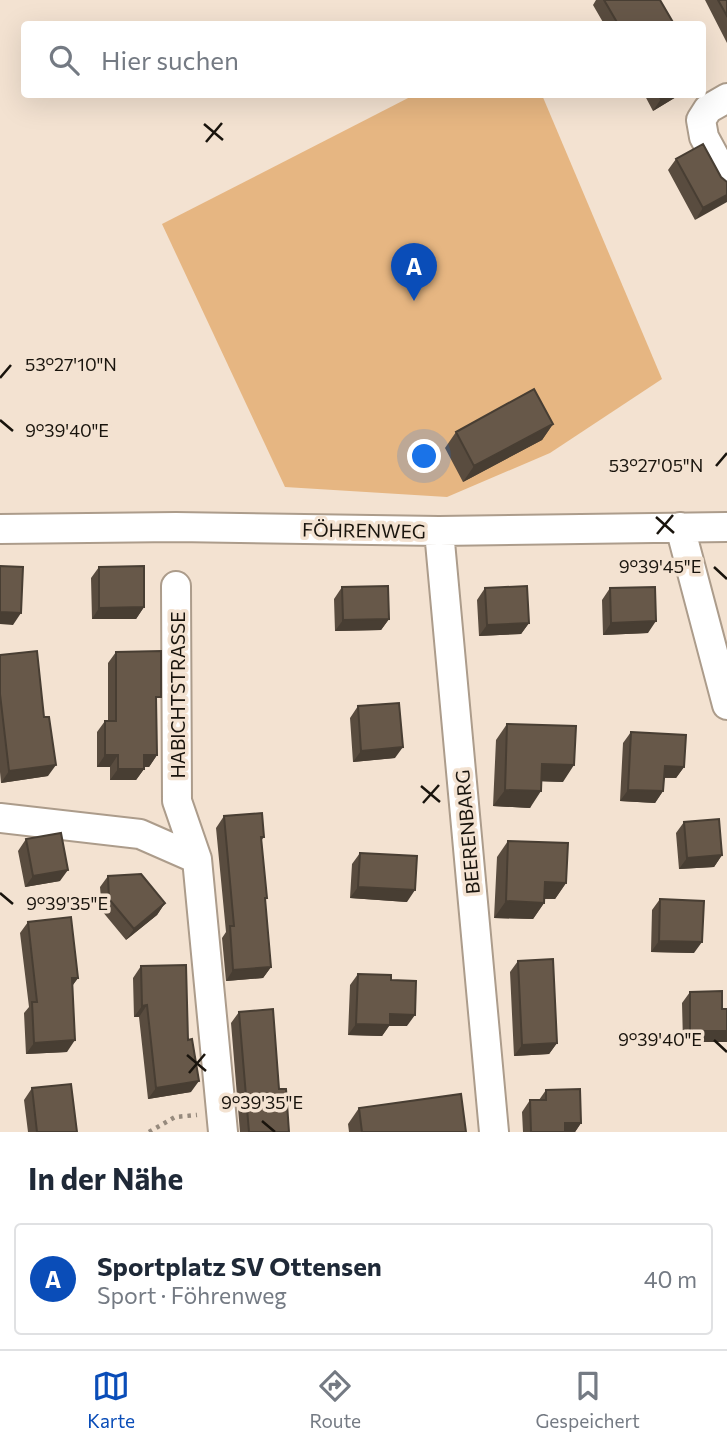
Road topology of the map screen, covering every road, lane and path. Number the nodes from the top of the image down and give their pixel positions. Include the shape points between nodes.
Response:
1 (727, 98) edge
2 (727, 180) edge
3 (680, 527) junction
4 (727, 527) edge
5 (0, 529) edge
6 (439, 531) junction
7 (177, 586) dead end
8 (727, 705) edge
9 (0, 818) edge
10 (197, 859) junction
11 (222, 1122) edge
12 (149, 1132) edge
13 (494, 1132) edge

1 - 2 street via 708,109 701,120 704,136
3 - 4 street, FÖHRENWEG
3 - 6 street, FÖHRENWEG
3 - 8 street
5 - 6 street, FÖHRENWEG
6 - 13 street, BEERENBARG
7 - 10 street, HABICHTSTRASSE via 177,801
9 - 10 street via 140,834
10 - 11 street, HABICHTSTRASSE
11 - 12 path via 175,1117

